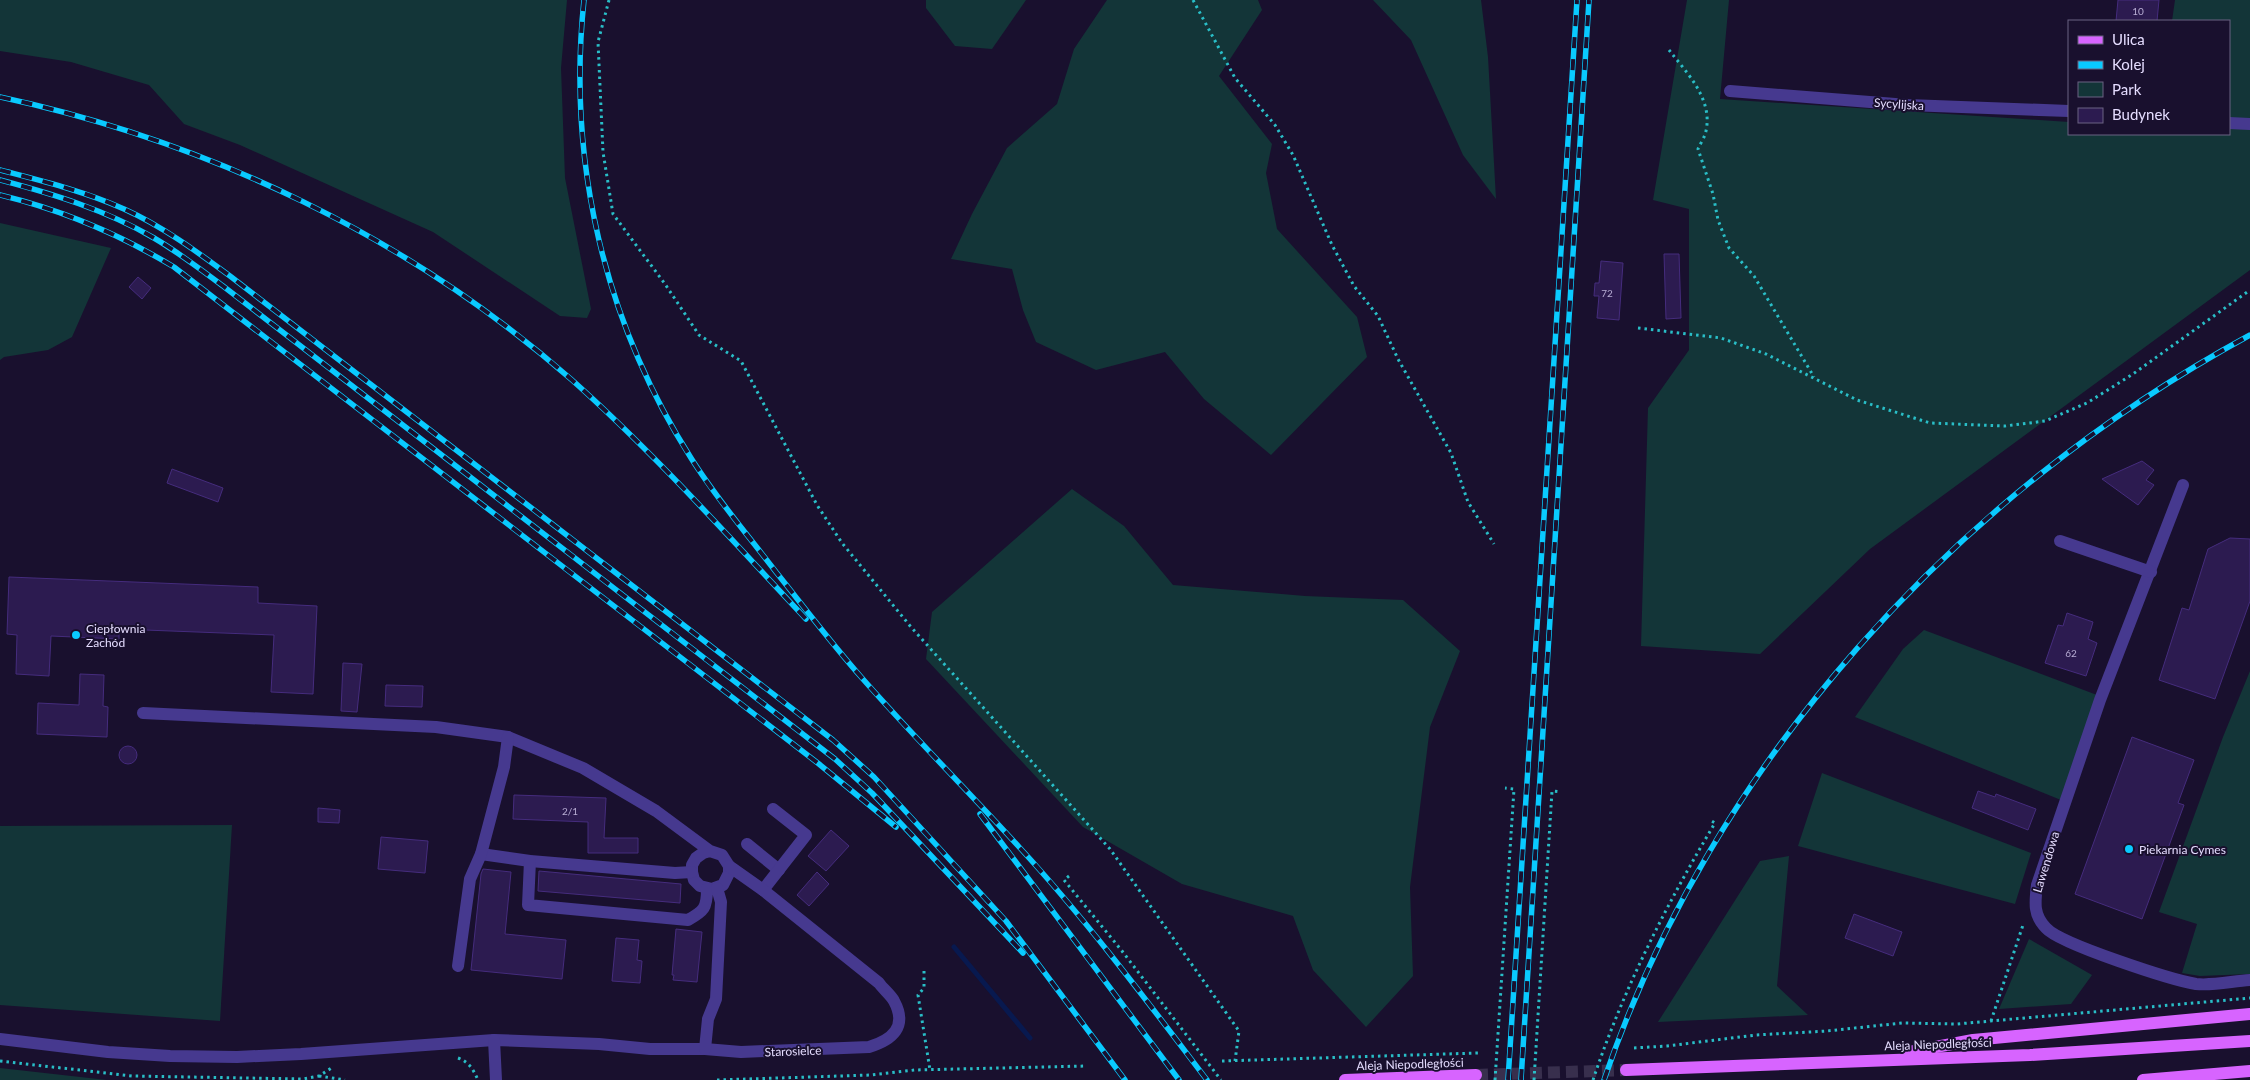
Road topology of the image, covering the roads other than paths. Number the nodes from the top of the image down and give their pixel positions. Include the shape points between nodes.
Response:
1 (1730, 91) dead end
2 (2068, 111) edge
3 (2230, 122) edge
4 (2250, 124) edge
5 (2183, 485) dead end
6 (2060, 541) dead end
7 (2151, 572) junction
8 (143, 713) dead end
9 (508, 737) junction
10 (773, 809) dead end
11 (747, 844) dead end
12 (710, 851) junction
13 (481, 854) junction
14 (530, 861) junction
15 (729, 866) junction
16 (779, 870) junction
17 (692, 872) junction
18 (712, 888) junction
19 (763, 890) junction
20 (458, 966) dead end
21 (2250, 980) edge
22 (2250, 1014) edge
23 (0, 1039) edge
24 (494, 1040) junction
25 (2250, 1041) edge
26 (705, 1049) junction
27 (1870, 1060) junction
28 (1626, 1070) tunnel mouth
29 (2250, 1071) edge
30 (1476, 1075) dead end
31 (496, 1079) edge
32 (1345, 1080) edge
33 (2142, 1080) edge

1 - 2 street, Sycylijska via 1908,105
3 - 4 street
5 - 7 street, Lawendowa
6 - 7 street
7 - 21 street, Lawendowa via 2100,700 2034,905 2047,930 2064,940 2150,972 2199,984
8 - 9 street via 436,727
9 - 12 street via 583,768 656,811
9 - 13 street via 504,767
10 - 16 street via 806,835
11 - 16 street
12 - 15 street via 722,855
12 - 17 street via 696,858
13 - 14 street
13 - 20 street via 470,879
14 - 17 street
14 - 18 street via 528,905 688,920 701,913
15 - 18 street via 727,879
15 - 19 street, Starosielce
16 - 19 street
17 - 18 street via 700,886
18 - 26 street via 721,902 716,999 708,1019
19 - 26 street, Starosielce via 878,983 894,1001 899,1018 895,1034 884,1043 869,1047 768,1052
22 - 27 main road via 1973,1040
23 - 24 street, Starosielce via 108,1052 237,1057
24 - 26 street, Starosielce
24 - 31 street
25 - 27 main road, Aleja Niepodległości
27 - 28 main road, Aleja Niepodległości
29 - 33 main road
30 - 32 main road, Aleja Niepodległości

